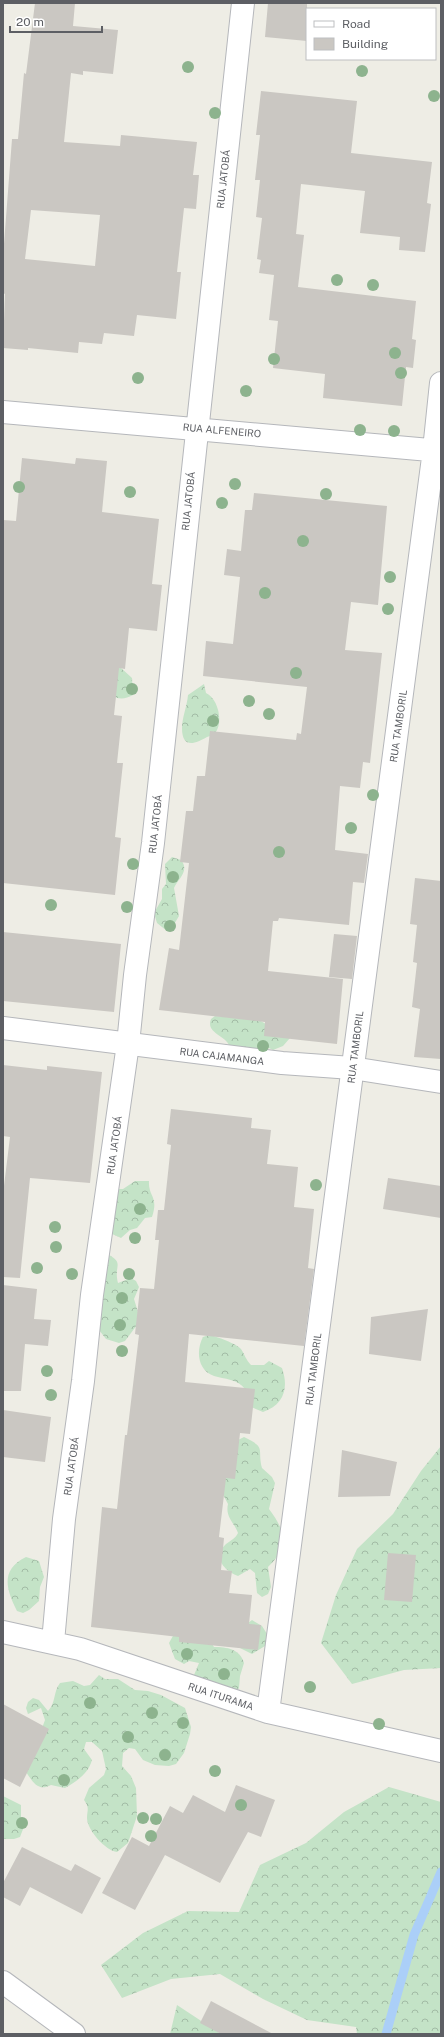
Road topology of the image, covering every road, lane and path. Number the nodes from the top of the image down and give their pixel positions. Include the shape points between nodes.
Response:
1 (242, 3) edge
2 (441, 383) edge
3 (3, 412) edge
4 (196, 428) junction
5 (438, 450) edge
6 (3, 1028) edge
7 (128, 1044) junction
8 (352, 1068) junction
9 (441, 1082) edge
10 (3, 1632) edge
11 (53, 1642) junction
12 (268, 1712) junction
13 (441, 1751) edge
14 (3, 1982) edge
15 (74, 2034) edge

1 - 4 street, RUA JATOBÁ
2 - 5 street, RUA TAMBORIL
3 - 4 street, RUA ALFENEIRO
4 - 5 street, RUA ALFENEIRO
4 - 7 street, RUA JATOBÁ via 153,843
5 - 8 street, RUA TAMBORIL
6 - 7 street, RUA CAJAMANGA
7 - 8 street, RUA CAJAMANGA via 282,1063
7 - 11 street, RUA JATOBÁ via 92,1295 63,1526
8 - 9 street, RUA CAJAMANGA
8 - 12 street, RUA TAMBORIL
10 - 11 street, RUA ITURAMA
11 - 12 street, RUA ITURAMA
12 - 13 street, RUA ITURAMA
14 - 15 street

